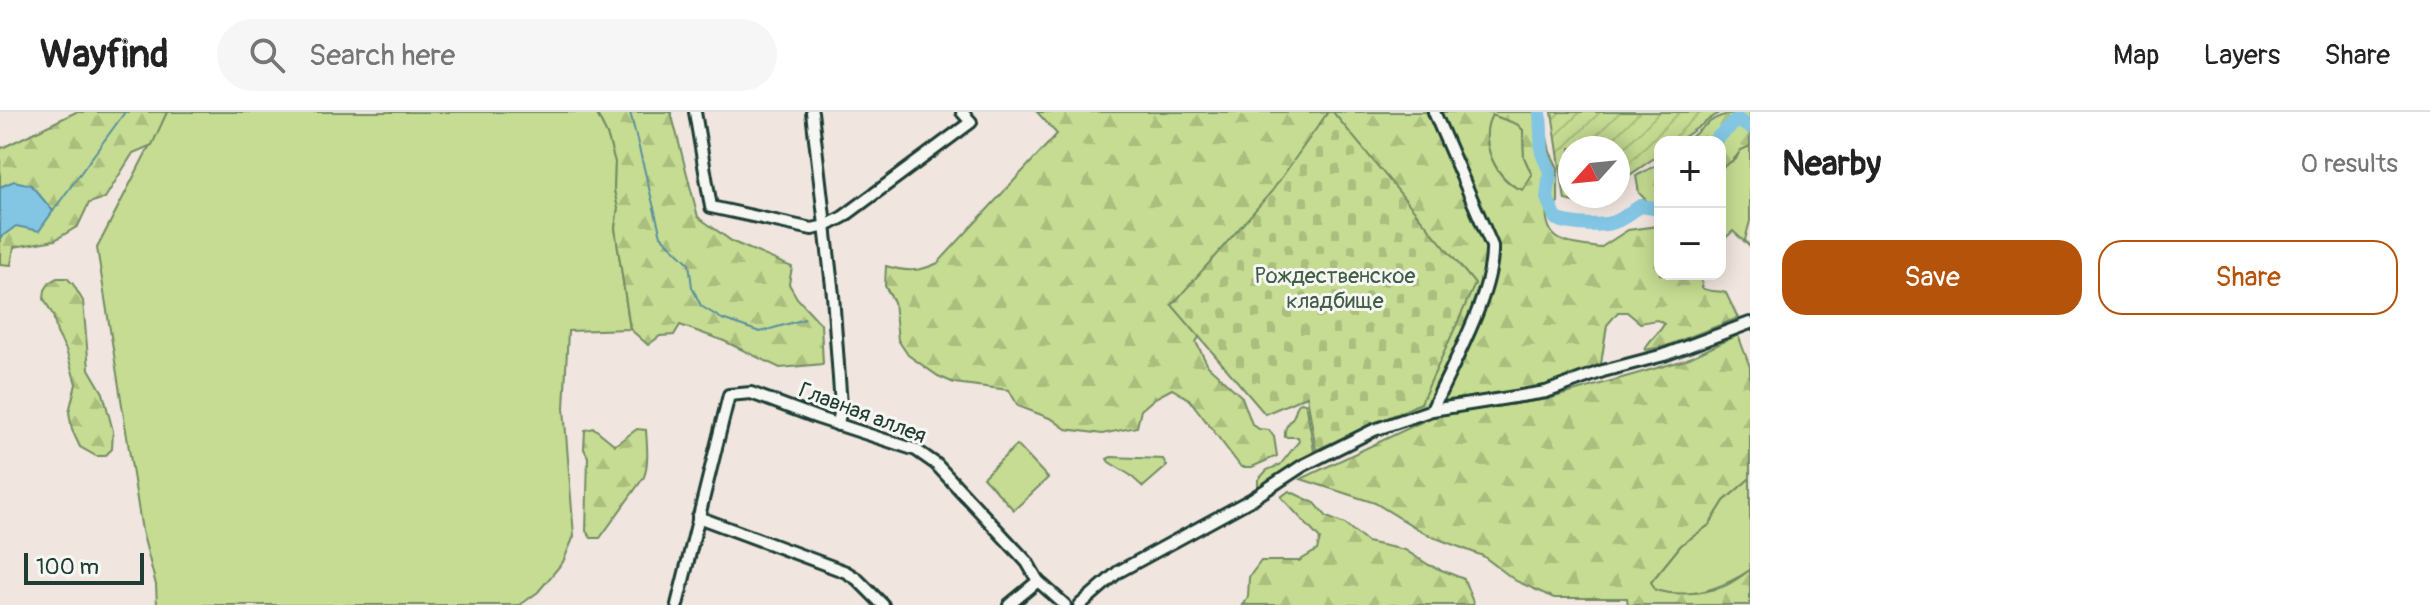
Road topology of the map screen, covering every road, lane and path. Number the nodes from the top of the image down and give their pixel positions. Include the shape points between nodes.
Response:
1 (695, 112) edge
2 (812, 112) edge
3 (962, 112) edge
4 (1434, 112) edge
5 (826, 226) junction
6 (1750, 323) edge
7 (1432, 410) junction
8 (838, 425) junction
9 (698, 517) junction
10 (1038, 581) junction
11 (677, 605) edge
12 (883, 605) edge
13 (1009, 605) edge
14 (1065, 605) edge
15 (1080, 605) edge

1 - 5 street via 711,207 812,229
2 - 5 street
3 - 5 street via 971,122
4 - 7 street via 1492,246 1492,260 1488,284
5 - 8 street via 841,406
6 - 7 street via 1546,392
7 - 15 street via 1374,430 1302,466 1118,572
8 - 9 street, Главная аллея via 751,393 729,395
8 - 10 street, Главная аллея via 916,450 936,464 1027,562
9 - 11 street
9 - 12 street via 846,572
10 - 13 street
10 - 14 street, Главная аллея

